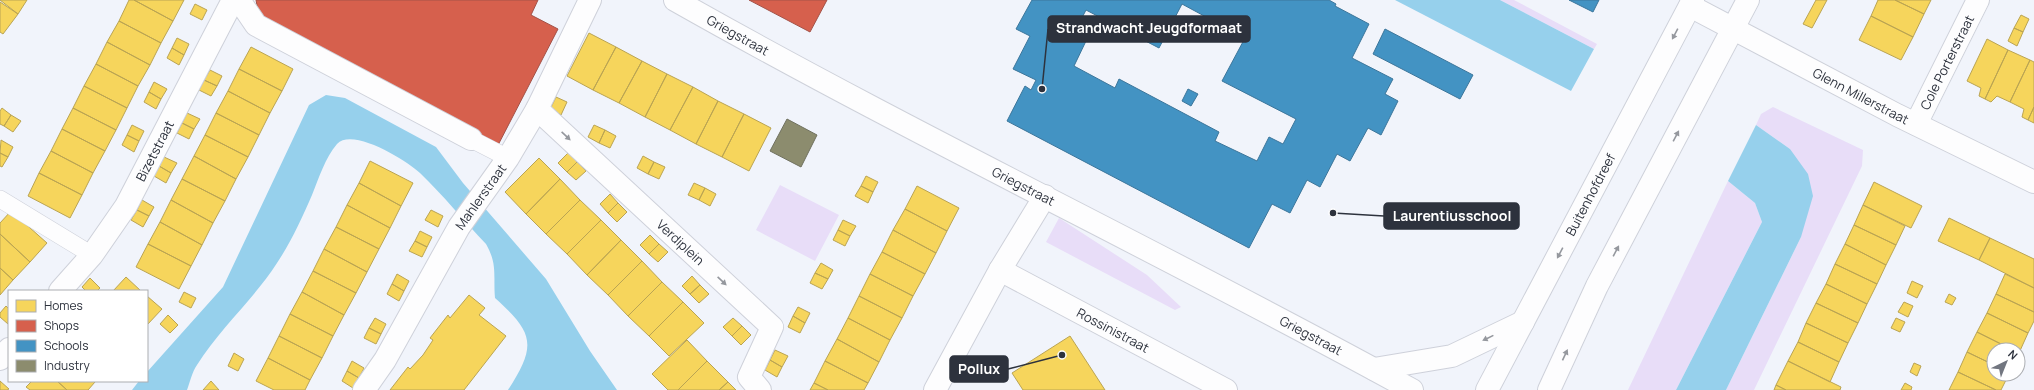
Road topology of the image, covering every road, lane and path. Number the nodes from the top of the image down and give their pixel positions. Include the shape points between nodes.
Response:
1 (233, 0) edge
2 (239, 0) edge
3 (590, 0) edge
4 (675, 0) edge
5 (1748, 0) edge
6 (1978, 0) edge
7 (1687, 2) edge
8 (1733, 28) junction
9 (537, 109) junction
10 (1916, 124) junction
11 (471, 139) joint
12 (508, 158) junction
13 (2034, 182) edge
14 (1045, 196) junction
15 (0, 199) edge
16 (92, 255) junction
17 (1000, 270) junction
18 (61, 290) edge
19 (1523, 322) junction
20 (8, 349) edge
21 (0, 359) edge
22 (1374, 369) junction
23 (364, 390) edge
24 (760, 390) edge
25 (935, 390) edge
26 (1226, 390) edge
27 (1384, 390) edge
28 (1412, 390) edge
29 (1487, 390) edge
30 (1549, 390) edge

1 - 16 street, Bizetstraat via 126,206
2 - 11 street via 256,25
3 - 9 street, Mahlerstraat
4 - 14 street, Griegstraat via 784,62
5 - 8 street
6 - 10 street, Cole Porterstraat
7 - 8 street, Glenn Millerstraat
7 -> 19 street, Buitenhofdreef
8 - 10 street, Glenn Millerstraat
30 -> 8 street via 1597,286
9 - 12 street, Mahlerstraat
9 -> 24 street, Verdiplein via 772,327 749,377
10 - 13 street, Glenn Millerstraat
11 - 12 lane
12 - 23 street, Mahlerstraat via 460,227 385,360
14 - 17 street
14 - 22 street, Griegstraat
15 - 16 lane
16 - 18 street, Bizetstraat
17 - 25 street
17 - 26 street, Rossinistraat
19 -> 22 street via 1452,356
19 - 29 street, Buitenhofdreef
20 - 21 street
22 - 27 street
22 - 28 street, Griegstraat

